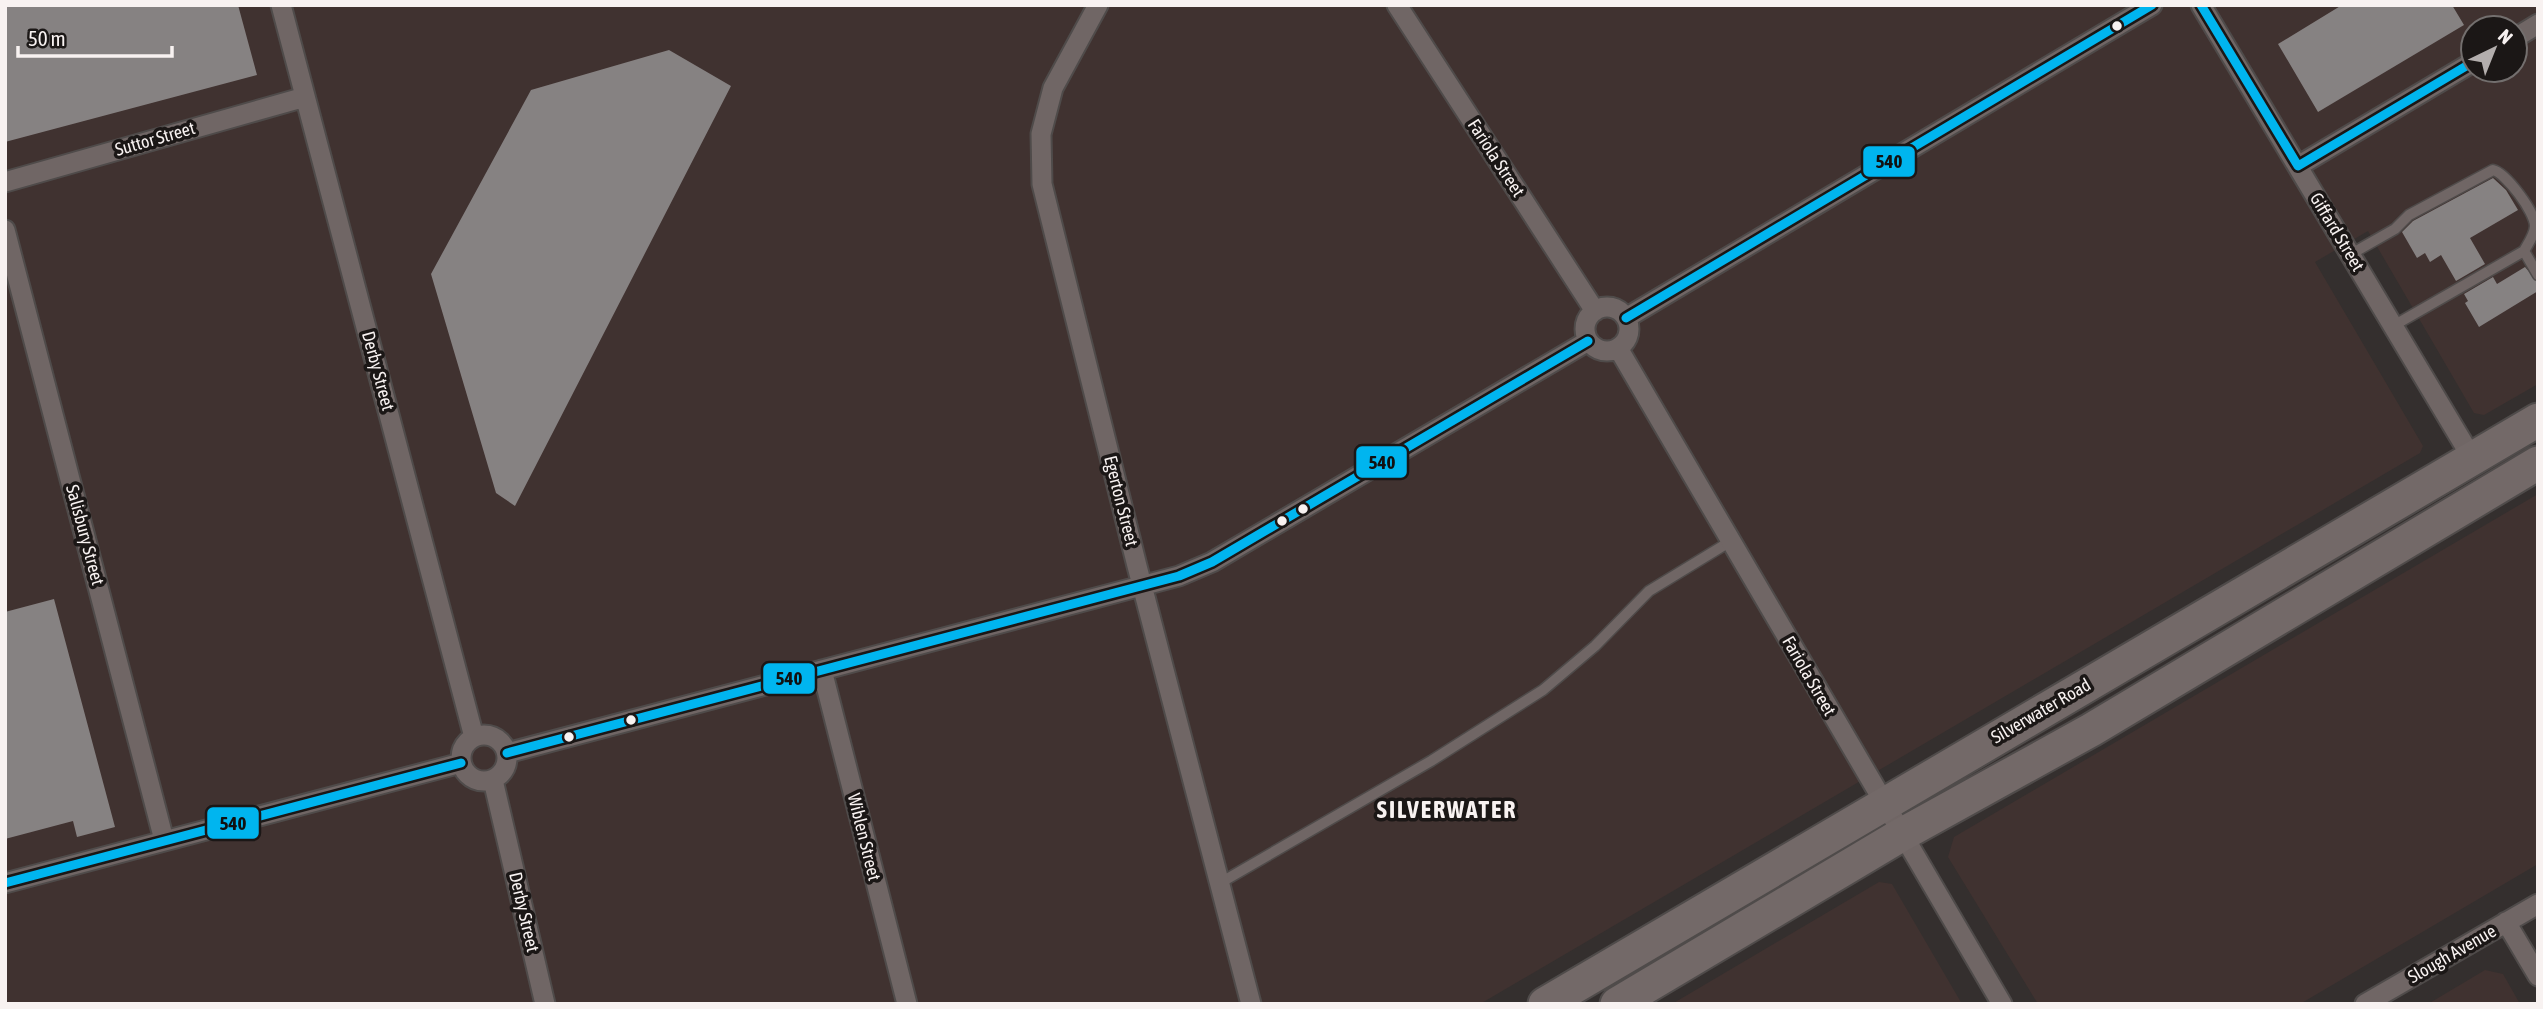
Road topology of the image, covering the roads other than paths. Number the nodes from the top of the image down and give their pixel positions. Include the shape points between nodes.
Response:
1 (281, 5) edge
2 (1098, 5) edge
3 (1397, 5) edge
4 (2152, 5) edge
5 (2202, 5) edge
6 (2459, 70) edge
7 (305, 97) junction
8 (2298, 166) junction
9 (5, 182) edge
10 (5, 230) edge
11 (2524, 251) junction
12 (2351, 254) junction
13 (2538, 275) edge
14 (1595, 310) junction
15 (1626, 318) junction
16 (2393, 326) junction
17 (1588, 341) junction
18 (1618, 348) junction
19 (2538, 420) edge
20 (2472, 458) junction
21 (2538, 463) edge
22 (1731, 541) junction
23 (1142, 586) junction
24 (822, 670) junction
25 (474, 737) junction
26 (507, 753) junction
27 (461, 763) junction
28 (493, 780) junction
29 (1883, 804) junction
30 (1901, 835) junction
31 (164, 839) junction
32 (5, 883) edge
33 (1220, 883) junction
34 (2538, 904) edge
35 (2506, 922) junction
36 (2538, 976) edge
37 (545, 1004) edge
38 (907, 1004) edge
39 (1251, 1004) edge
40 (1545, 1004) edge
41 (1617, 1004) edge
42 (2002, 1004) edge
43 (2365, 1004) edge

1 - 7 street, Derby Street
2 - 23 street, Egerton Street via 1053,88 1041,134 1042,184
3 - 14 street, Fariola Street
4 - 15 street
5 - 8 street, Giffard Street
6 - 8 street
7 - 9 street, Suttor Street
7 - 25 street, Derby Street
8 - 12 street, Giffard Street
10 - 31 street, Salisbury Street
11 - 12 lane via 2535,222 2505,174 2493,170 2409,215 2395,229
11 - 13 lane
11 - 16 lane
12 - 16 street, Giffard Street
14 - 15 street via 1615,309
14 - 17 street via 1585,328
15 - 18 street via 1627,338
16 - 20 street, Giffard Street
17 - 18 street via 1605,351
17 - 23 street via 1212,562
18 - 22 street, Fariola Street
19 - 20 highway, Silverwater Road
20 - 29 highway, Silverwater Road
21 - 30 highway via 2091,730
22 - 29 street, Fariola Street
22 - 33 lane via 1649,591 1543,690 1431,761
23 - 24 street
23 - 33 street, Egerton Street
24 - 26 street
24 - 38 street, Wiblen Street
25 - 26 street via 494,737
25 - 27 street via 463,748
26 - 28 street via 507,766
27 - 28 street via 473,779
27 - 31 street
28 - 37 street, Derby Street
29 - 30 street, Fariola Street
29 - 40 highway, Silverwater Road
30 - 41 highway
30 - 42 street, Fariola Street
31 - 32 street
33 - 39 street, Egerton Street
34 - 35 street, Slough Avenue
35 - 36 street
35 - 43 street, Slough Avenue

